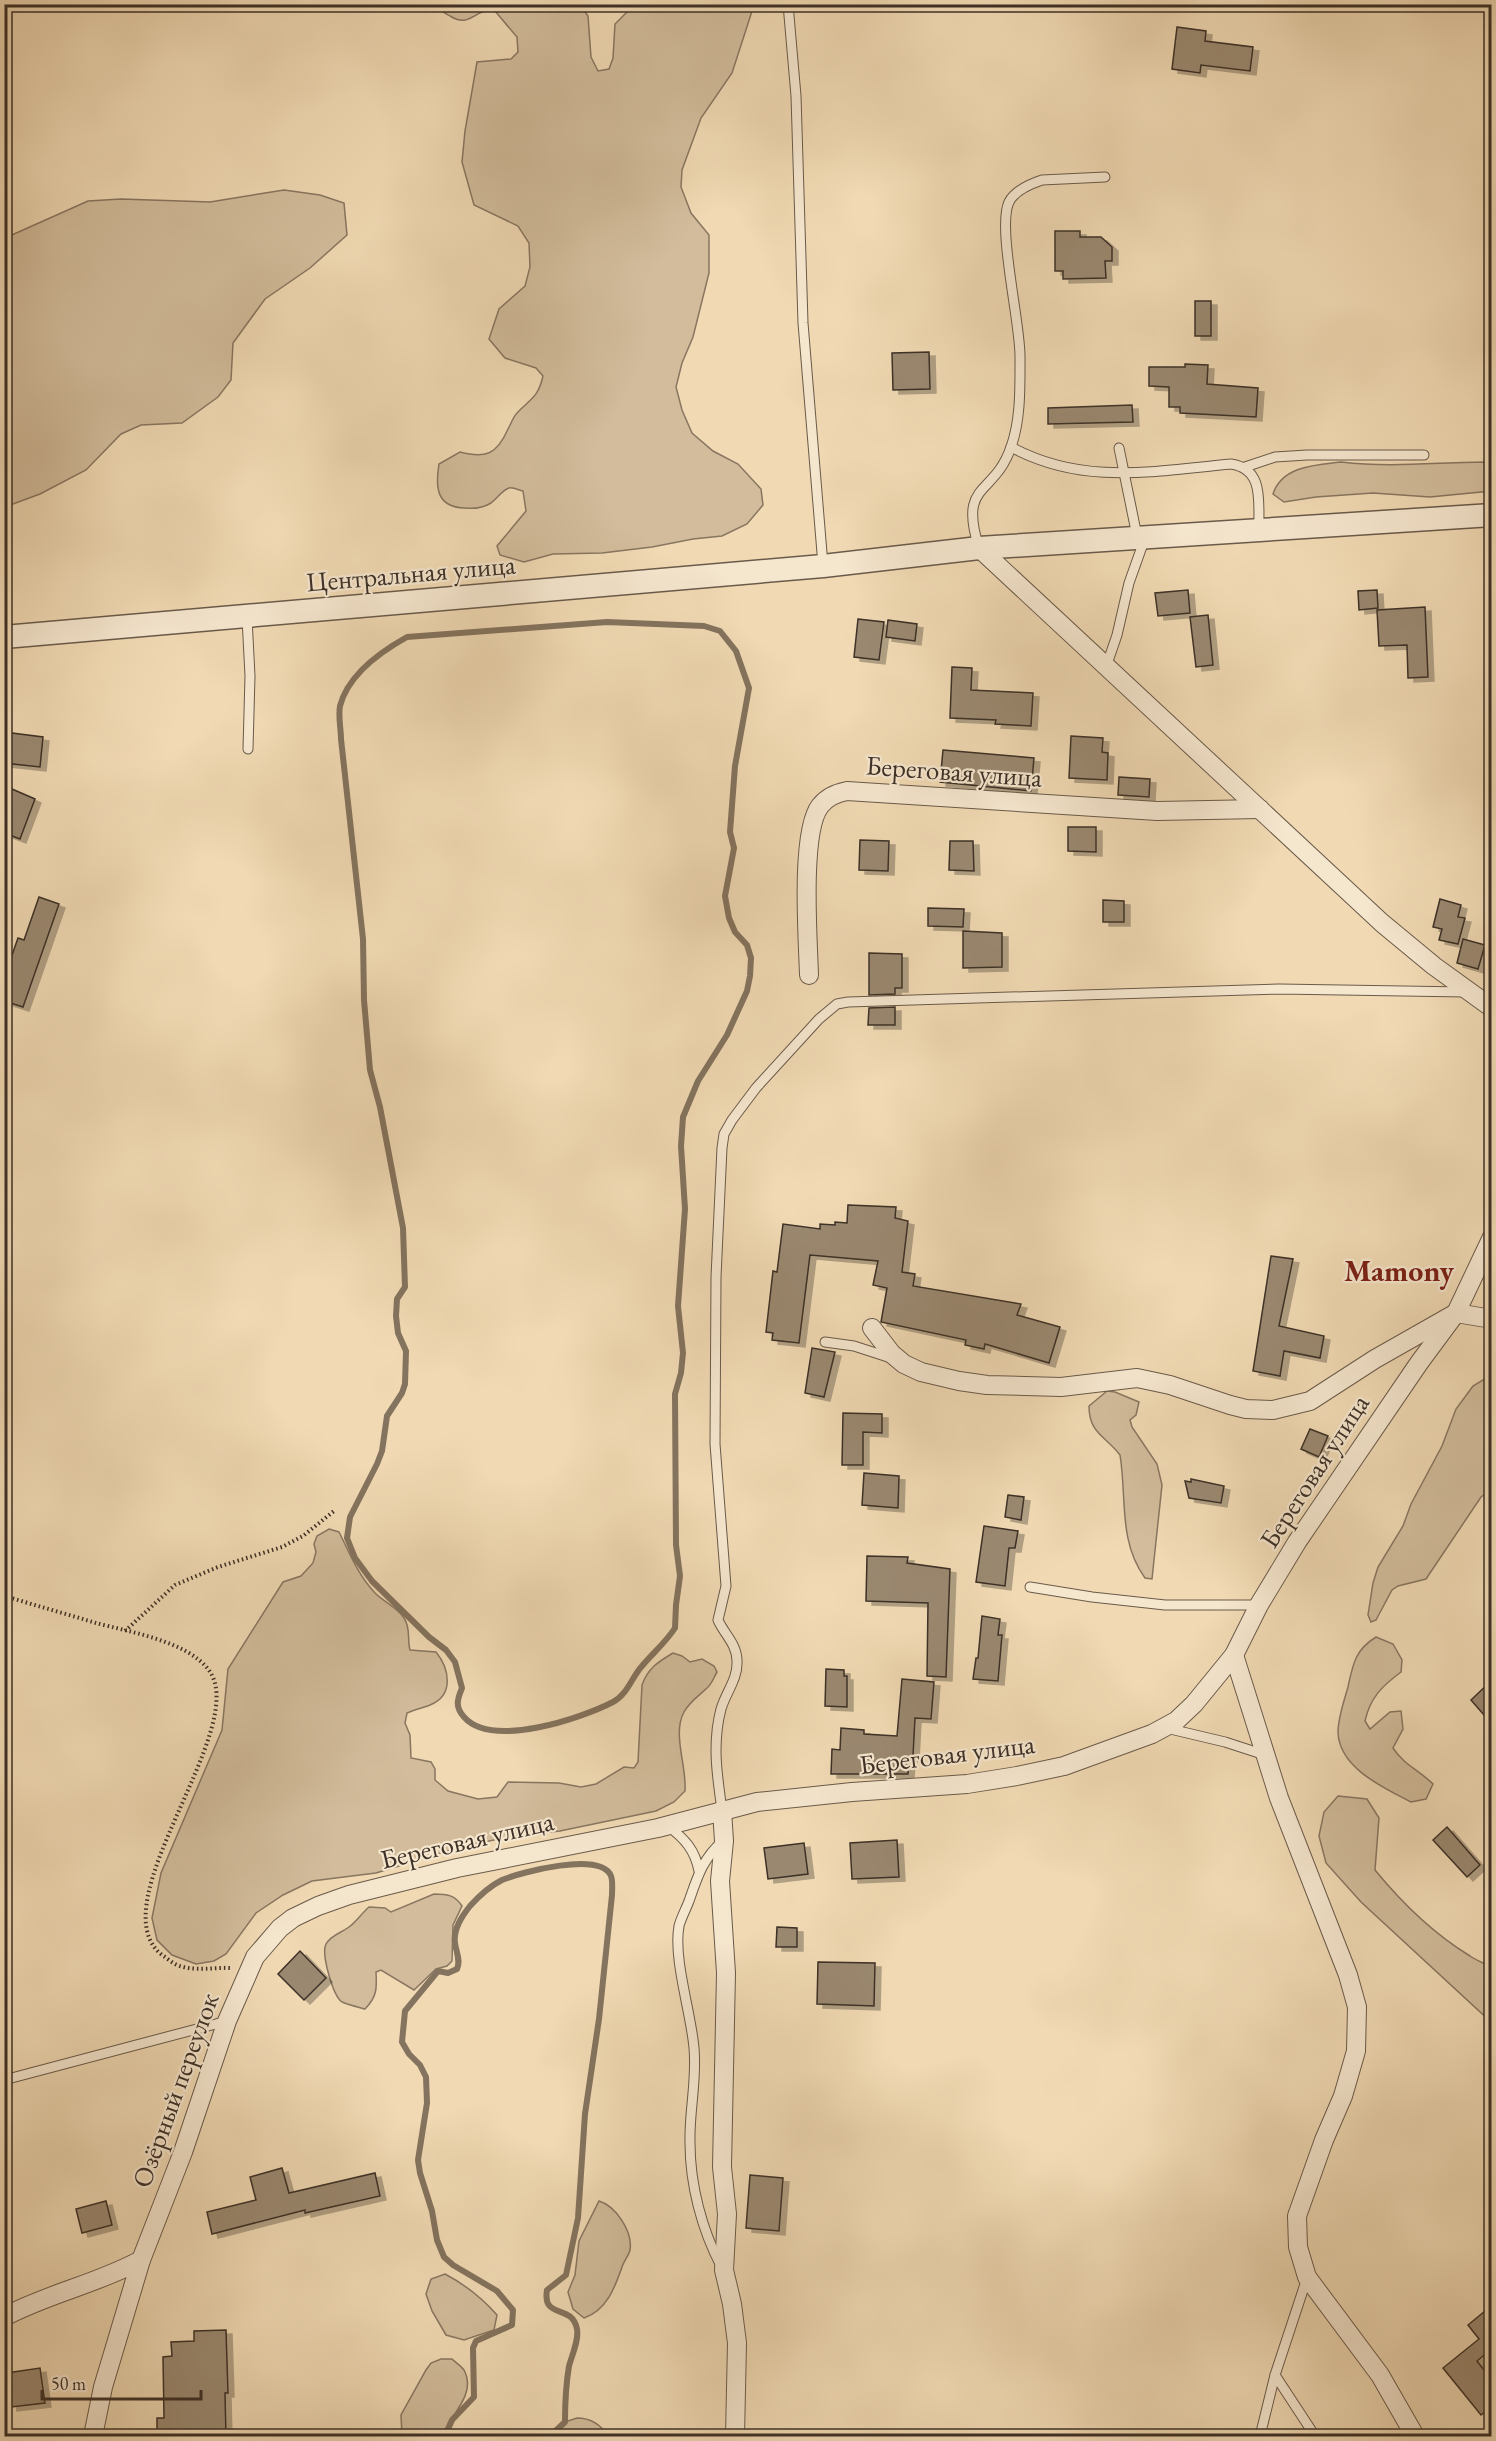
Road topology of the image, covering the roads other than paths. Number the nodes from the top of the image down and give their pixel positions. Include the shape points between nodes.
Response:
1 (788, 4) edge
2 (1105, 177) dead end
3 (1011, 447) junction
4 (1119, 448) dead end
5 (1424, 455) dead end
6 (1245, 467) junction
7 (1125, 474) junction
8 (1491, 515) edge
9 (1259, 531) junction
10 (1141, 538) junction
11 (979, 548) junction
12 (823, 566) junction
13 (247, 615) junction
14 (4, 637) edge
15 (1106, 667) junction
16 (248, 748) dead end
17 (1260, 809) junction
18 (808, 975) dead end
19 (1470, 992) junction
20 (1491, 1008) edge
21 (1491, 1237) edge
22 (1456, 1313) junction
23 (1491, 1319) edge
24 (872, 1328) dead end
25 (825, 1342) dead end
26 (904, 1364) junction
27 (1030, 1587) dead end
28 (1259, 1605) junction
29 (1234, 1655) junction
30 (1164, 1728) junction
31 (1265, 1755) junction
32 (722, 1810) junction
33 (667, 1825) junction
34 (724, 1841) junction
35 (699, 1871) junction
36 (267, 1941) joint
37 (227, 2021) junction
38 (4, 2080) edge
39 (141, 2260) junction
40 (724, 2270) junction
41 (1307, 2277) junction
42 (4, 2318) edge
43 (1275, 2375) junction
44 (93, 2436) edge
45 (735, 2436) edge
46 (1260, 2436) edge
47 (1316, 2436) edge
48 (1415, 2436) edge

1 - 12 lane via 796,96 803,323
2 - 3 lane via 1042,180 1016,193 1008,204 1006,237 1020,339 1018,410
3 - 7 lane via 1075,471
3 - 11 lane via 972,505
4 - 7 lane
5 - 6 lane via 1306,455 1275,458
6 - 7 lane via 1232,464
6 - 9 lane via 1257,485
7 - 10 lane
8 - 9 street, Центральная улица
9 - 10 street, Центральная улица
10 - 11 street, Центральная улица
10 - 15 lane
11 - 12 street, Центральная улица
11 - 15 street
12 - 13 street, Центральная улица
13 - 14 street, Центральная улица
13 - 16 lane
15 - 17 street
17 - 18 street, Береговая улица via 1157,811 836,793 820,807 811,829
17 - 19 street via 1382,923
19 - 20 street
19 - 32 lane via 1279,989 848,1002 837,1004 819,1019 742,1106 724,1134 722,1148 714,1444 726,1586 718,1620 732,1642 737,1661 717,1729 715,1753
21 - 22 street, Береговая улица
22 - 23 street
22 - 26 street via 1367,1363 1310,1401 1273,1410 1230,1405 1153,1380 1117,1379 1076,1386 987,1385 921,1372
22 - 28 street, Береговая улица via 1361,1447
24 - 26 street
25 - 26 lane via 864,1348
27 - 28 lane via 1153,1604
28 - 29 street, Береговая улица
29 - 30 street, Береговая улица via 1194,1704
29 - 31 street
30 - 31 lane
30 - 32 street, Береговая улица via 1064,1766 1017,1776 968,1784 790,1798
31 - 41 street via 1357,2007 1356,2051 1297,2217 1298,2247
32 - 33 street, Береговая улица
32 - 34 street
33 - 35 lane via 694,1851
33 - 36 street, Береговая улица via 390,1884 318,1906 293,1918
34 - 35 lane
34 - 40 street via 720,1881 726,1973 722,2091 722,2167 727,2214
35 - 40 lane via 679,1926 678,1947 694,2048 690,2145 705,2232
36 - 37 street, Озёрный переулок
37 - 38 lane
37 - 39 street, Озёрный переулок
39 - 42 street
39 - 44 street, Озёрный переулок via 102,2387
40 - 45 street via 737,2343
41 - 43 lane
41 - 48 street via 1380,2375
43 - 46 lane
43 - 47 lane

